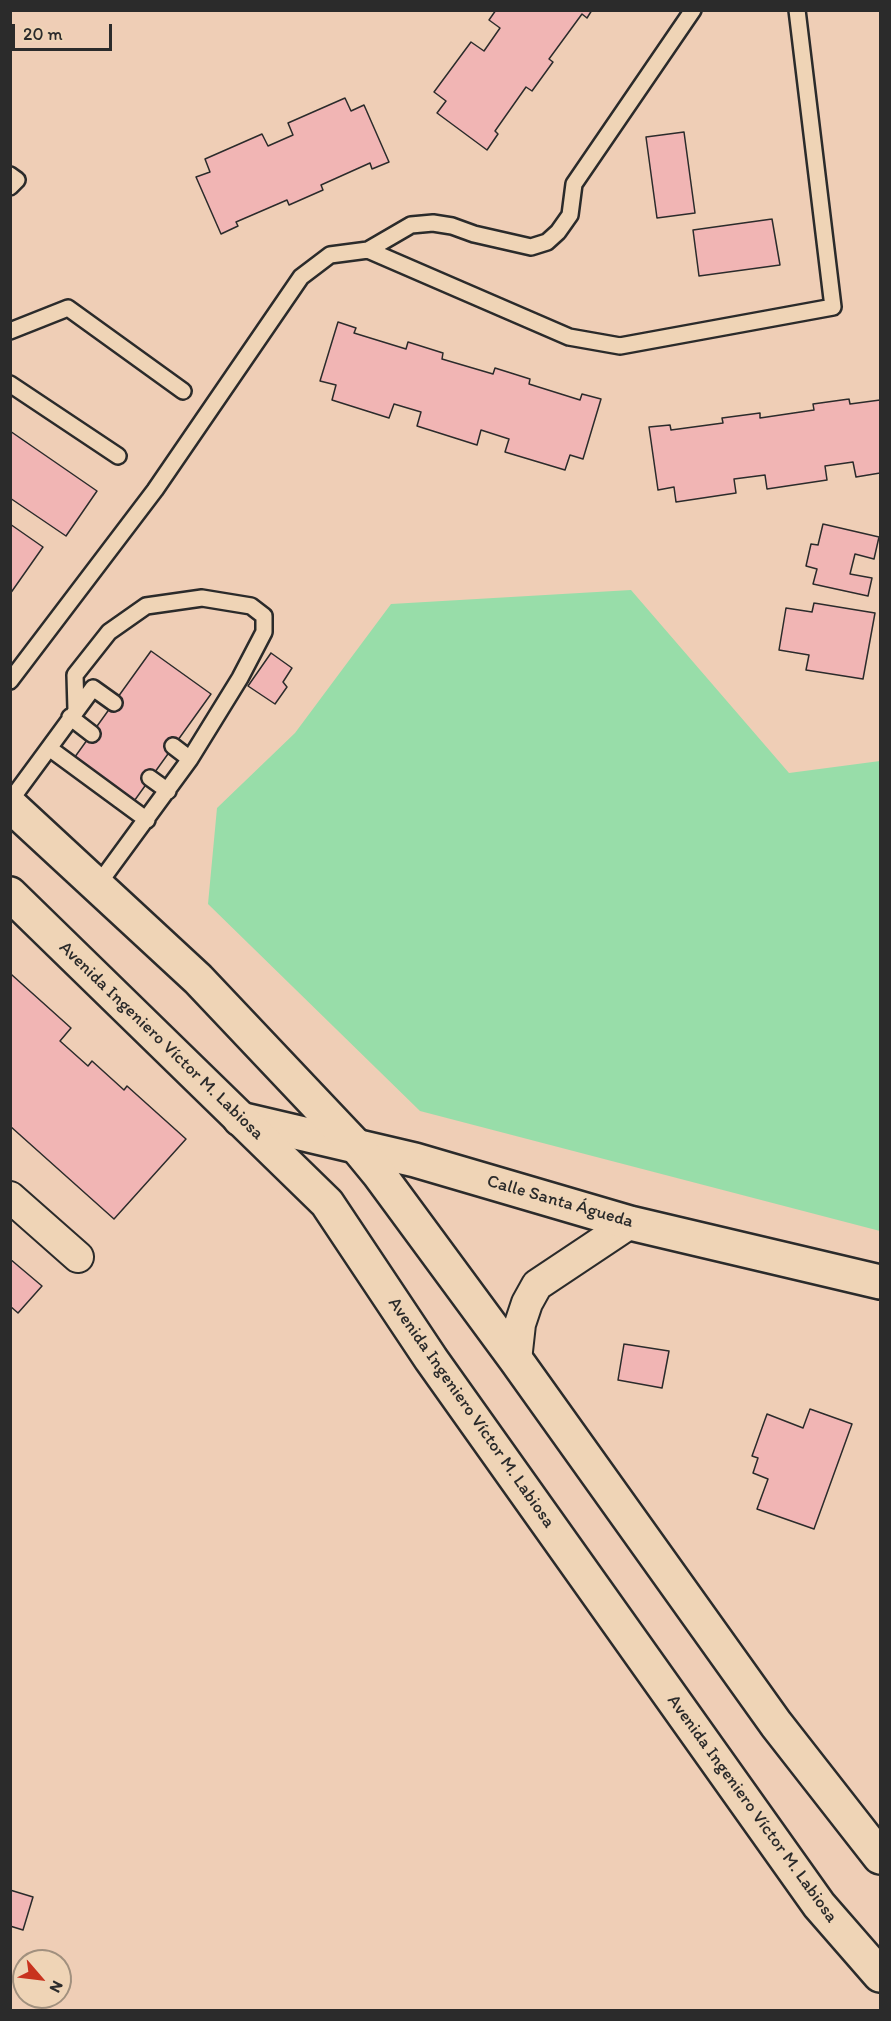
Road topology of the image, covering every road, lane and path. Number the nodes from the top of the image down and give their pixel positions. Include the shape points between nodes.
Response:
1 (693, 10) edge
2 (797, 10) edge
3 (10, 175) edge
4 (10, 187) edge
5 (369, 250) junction
6 (10, 331) edge
7 (10, 384) edge
8 (183, 391) dead end
9 (118, 456) dead end
10 (10, 681) edge
11 (114, 703) dead end
12 (73, 714) junction
13 (92, 734) dead end
14 (173, 747) dead end
15 (49, 748) junction
16 (190, 759) junction
17 (150, 778) dead end
18 (168, 791) junction
19 (10, 803) edge
20 (147, 820) junction
21 (97, 886) junction
22 (10, 894) edge
23 (240, 1119) junction
24 (356, 1146) junction
25 (10, 1197) edge
26 (630, 1223) junction
27 (78, 1257) dead end
28 (880, 1282) edge
29 (516, 1360) junction
30 (880, 1857) edge
31 (880, 1975) edge

1 - 5 lane via 574,184 570,215 547,242 531,247 432,223 411,225
2 - 5 lane via 833,307 620,346 569,338
3 - 4 lane via 17,180
5 - 10 lane via 330,255 301,277 154,490
6 - 8 lane via 68,308
7 - 9 lane
11 - 12 lane via 93,688
12 - 13 lane
12 - 15 lane
12 - 16 lane via 75,675 109,632 146,606 202,598 251,606 264,616 264,632
14 - 16 lane
15 - 19 lane
15 - 20 lane
16 - 18 lane
17 - 18 lane
18 - 20 lane
19 - 21 main road
20 - 21 lane
21 - 24 main road via 198,980
22 - 23 main road, Avenida Ingeniero Víctor M. Labiosa
23 - 24 main road, Calle Santa Águeda
23 - 31 main road, Avenida Ingeniero Víctor M. Labiosa via 327,1203 431,1359 819,1905
24 - 26 main road, Calle Santa Águeda
24 - 29 main road
25 - 27 street
26 - 28 main road, Calle Santa Águeda
26 - 29 street via 537,1285 520,1324
29 - 30 main road via 776,1724

